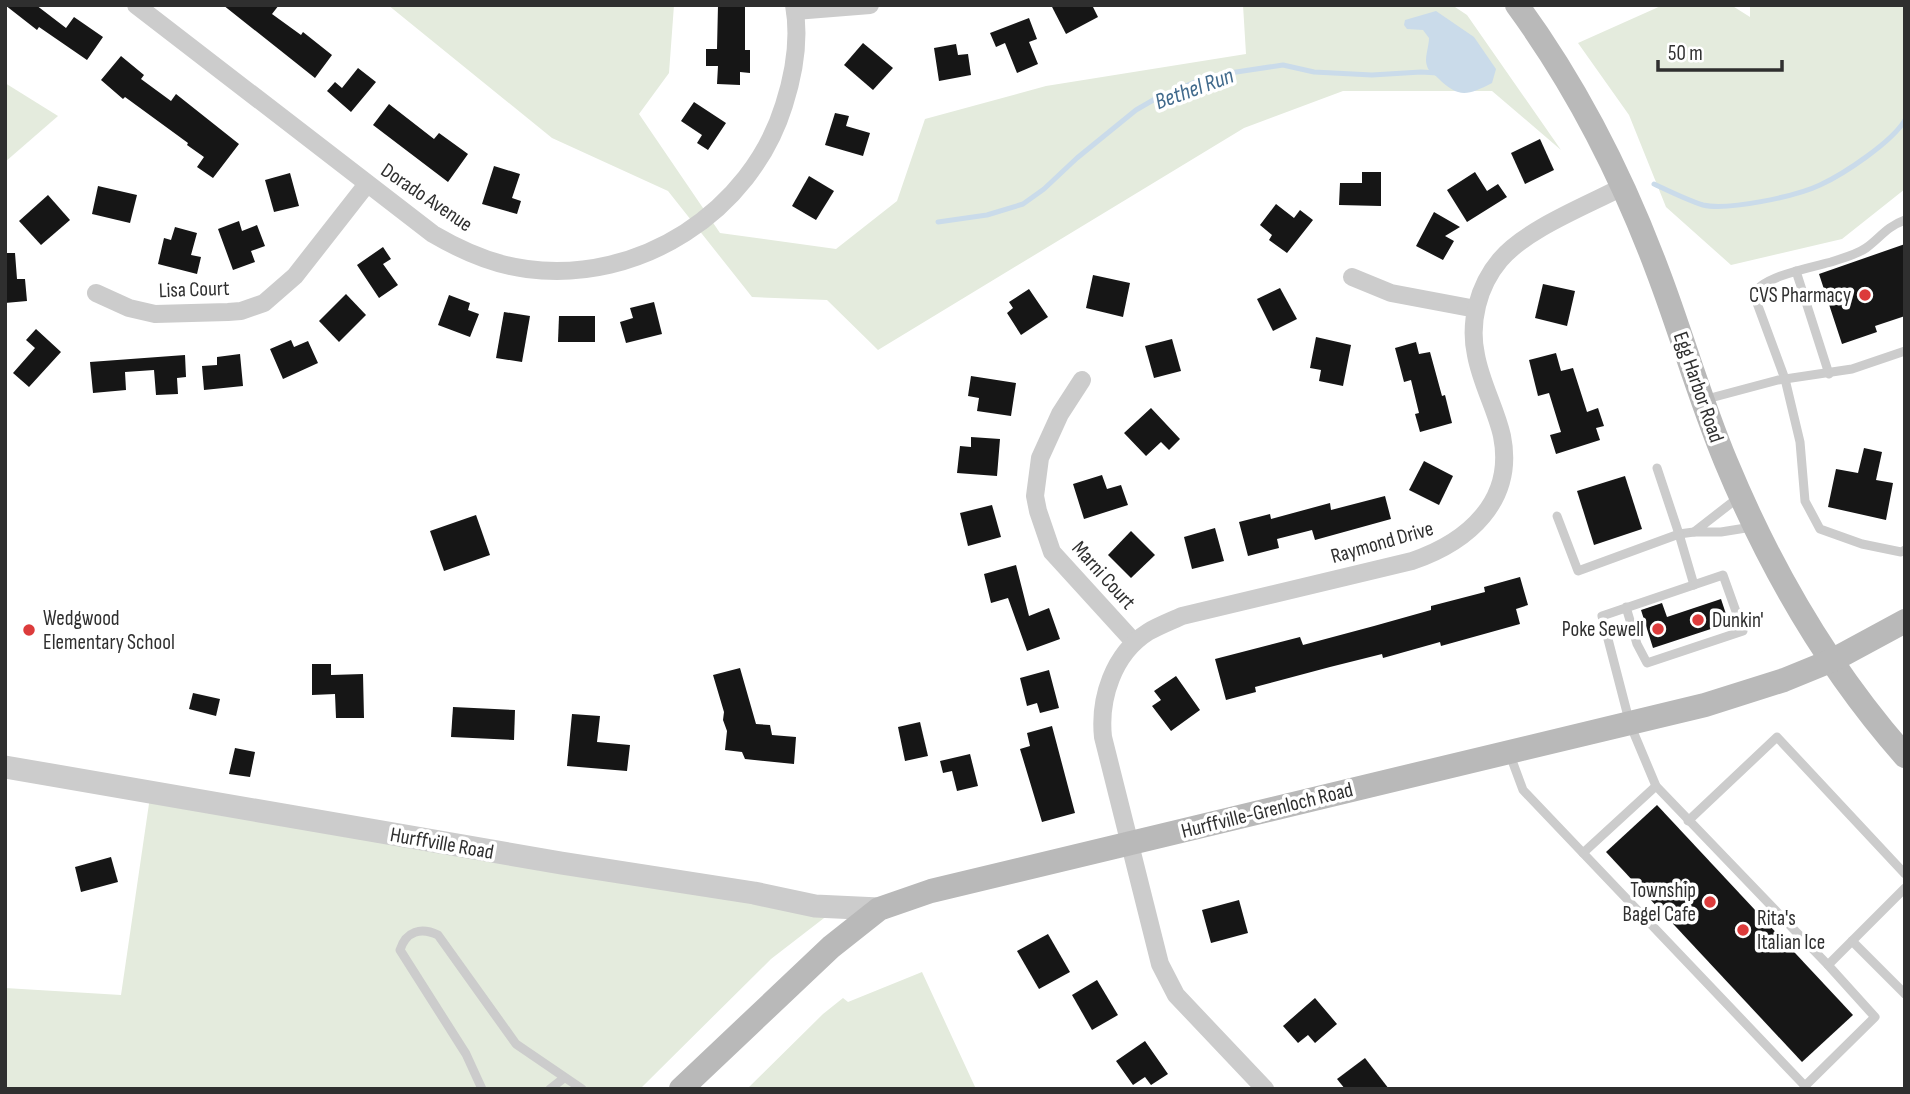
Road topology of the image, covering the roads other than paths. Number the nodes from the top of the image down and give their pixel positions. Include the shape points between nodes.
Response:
1 (136, 5) edge
2 (870, 5) edge
3 (1517, 5) edge
4 (795, 8) edge
5 (367, 184) junction
6 (1622, 187) junction
7 (1905, 220) edge
8 (1796, 271) junction
9 (1352, 277) dead end
10 (96, 293) dead end
11 (1476, 309) junction
12 (1905, 351) edge
13 (1829, 374) junction
14 (1785, 379) junction
15 (1083, 380) dead end
16 (1702, 400) junction
17 (1657, 468) dead end
18 (1741, 496) junction
19 (1557, 516) dead end
20 (1754, 526) junction
21 (1694, 532) junction
22 (1679, 534) junction
23 (1905, 550) edge
24 (1694, 585) junction
25 (1626, 607) junction
26 (1905, 621) edge
27 (1135, 642) junction
28 (1833, 660) junction
29 (1630, 724) junction
30 (1509, 752) junction
31 (1905, 756) edge
32 (5, 766) edge
33 (1656, 786) junction
34 (1688, 821) junction
35 (1130, 844) junction
36 (1583, 853) junction
37 (1905, 874) edge
38 (1905, 888) edge
39 (879, 909) junction
40 (1852, 941) junction
41 (1828, 965) junction
42 (1905, 995) edge
43 (564, 1078) junction
44 (482, 1089) edge
45 (550, 1089) edge
46 (582, 1089) edge
47 (681, 1089) edge
48 (1265, 1089) edge

1 - 5 street, Dorado Avenue
2 - 4 street
3 - 6 main road, Egg Harbor Road via 1576,96
4 - 5 street, Dorado Avenue via 791,81 779,121 759,161 737,190 703,221 650,251 593,268 544,271 498,263 452,245
5 - 10 street, Lisa Court via 295,276 264,303 241,311 155,314
6 - 11 street, Raymond Drive via 1517,244 1490,273
6 - 16 main road, Egg Harbor Road via 1662,283
7 - 8 lane via 1889,227 1863,250
8 - 13 lane
8 - 14 lane via 1759,286 1754,295
9 - 11 street via 1391,293
11 - 27 street, Raymond Drive via 1476,355 1503,451 1492,503 1468,534 1412,561 1182,617
12 - 13 lane
13 - 14 lane
14 - 16 lane
14 - 23 lane via 1800,442 1805,501 1820,529 1862,544
15 - 27 street, Marni Court via 1040,457 1035,496 1052,552
16 - 18 main road, Egg Harbor Road
17 - 22 lane
18 - 20 main road, Egg Harbor Road
18 - 21 lane
19 - 22 lane via 1578,571
20 - 21 lane
20 - 28 main road, Egg Harbor Road
21 - 22 lane
22 - 24 lane
24 - 25 lane
24 - 25 lane via 1723,575 1743,631 1647,663
25 - 29 lane via 1602,617
26 - 28 main road, Hurffville-Grenloch Road
27 - 35 street, Raymond Drive via 1112,675 1101,717
28 - 29 main road, Hurffville-Grenloch Road via 1706,705
28 - 31 main road, Egg Harbor Road via 1877,725
29 - 30 main road, Hurffville-Grenloch Road
29 - 33 lane
30 - 35 main road, Hurffville-Grenloch Road
30 - 36 lane via 1523,790
32 - 39 street, Hurffville Road via 815,906
33 - 34 lane
33 - 36 lane
34 - 37 lane via 1777,737
34 - 41 lane
35 - 39 main road, Hurffville-Grenloch Road via 931,891
35 - 48 street, Raymond Drive via 1160,964 1175,995
36 - 41 lane via 1805,1086 1875,1017
38 - 40 lane
39 - 47 main road, Hurffville-Grenloch Road via 831,947
40 - 41 lane
40 - 42 lane
43 - 44 lane via 516,1044 438,935 416,932 403,941 400,950
43 - 45 lane
43 - 46 lane

